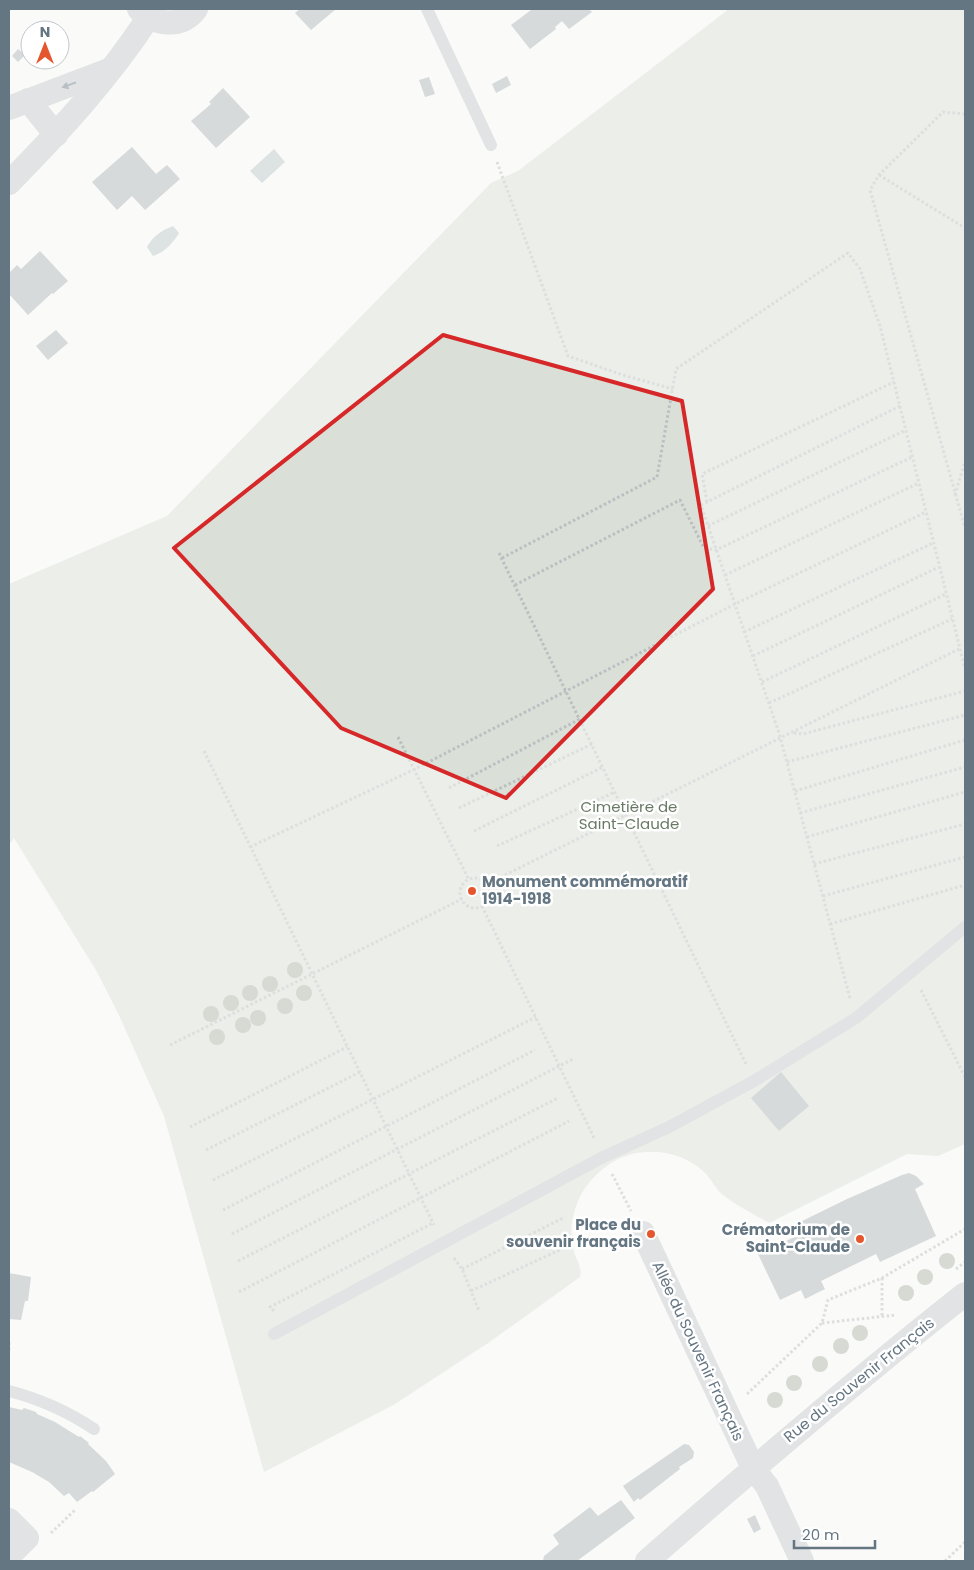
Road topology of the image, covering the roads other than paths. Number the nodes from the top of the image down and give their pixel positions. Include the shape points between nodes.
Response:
1 (196, 9) edge
2 (427, 9) edge
3 (143, 13) edge
4 (110, 70) junction
5 (18, 104) edge
6 (56, 135) junction
7 (491, 145) road end
8 (9, 183) edge
9 (965, 927) edge
10 (643, 1233) road end
11 (965, 1294) edge
12 (274, 1334) dead end
13 (9, 1391) edge
14 (94, 1429) dead end
15 (753, 1468) junction
16 (9, 1520) edge
17 (9, 1556) edge
18 (647, 1561) edge
19 (802, 1561) edge

1 - 3 street via 183,20 172,23 159,22
2 - 7 lane
3 - 4 street via 127,50
4 -> 5 street
4 - 6 street
5 - 6 street
6 - 8 street
9 - 12 lane via 856,1018 754,1080 669,1127 603,1157
10 - 15 street, Allée du Souvenir Français
11 - 15 street, Rue du Souvenir Français
13 - 14 lane via 63,1410
15 - 18 street, Rue du Souvenir Français
15 - 19 street, Allée du Souvenir Français via 767,1486
16 - 17 street via 27,1538

